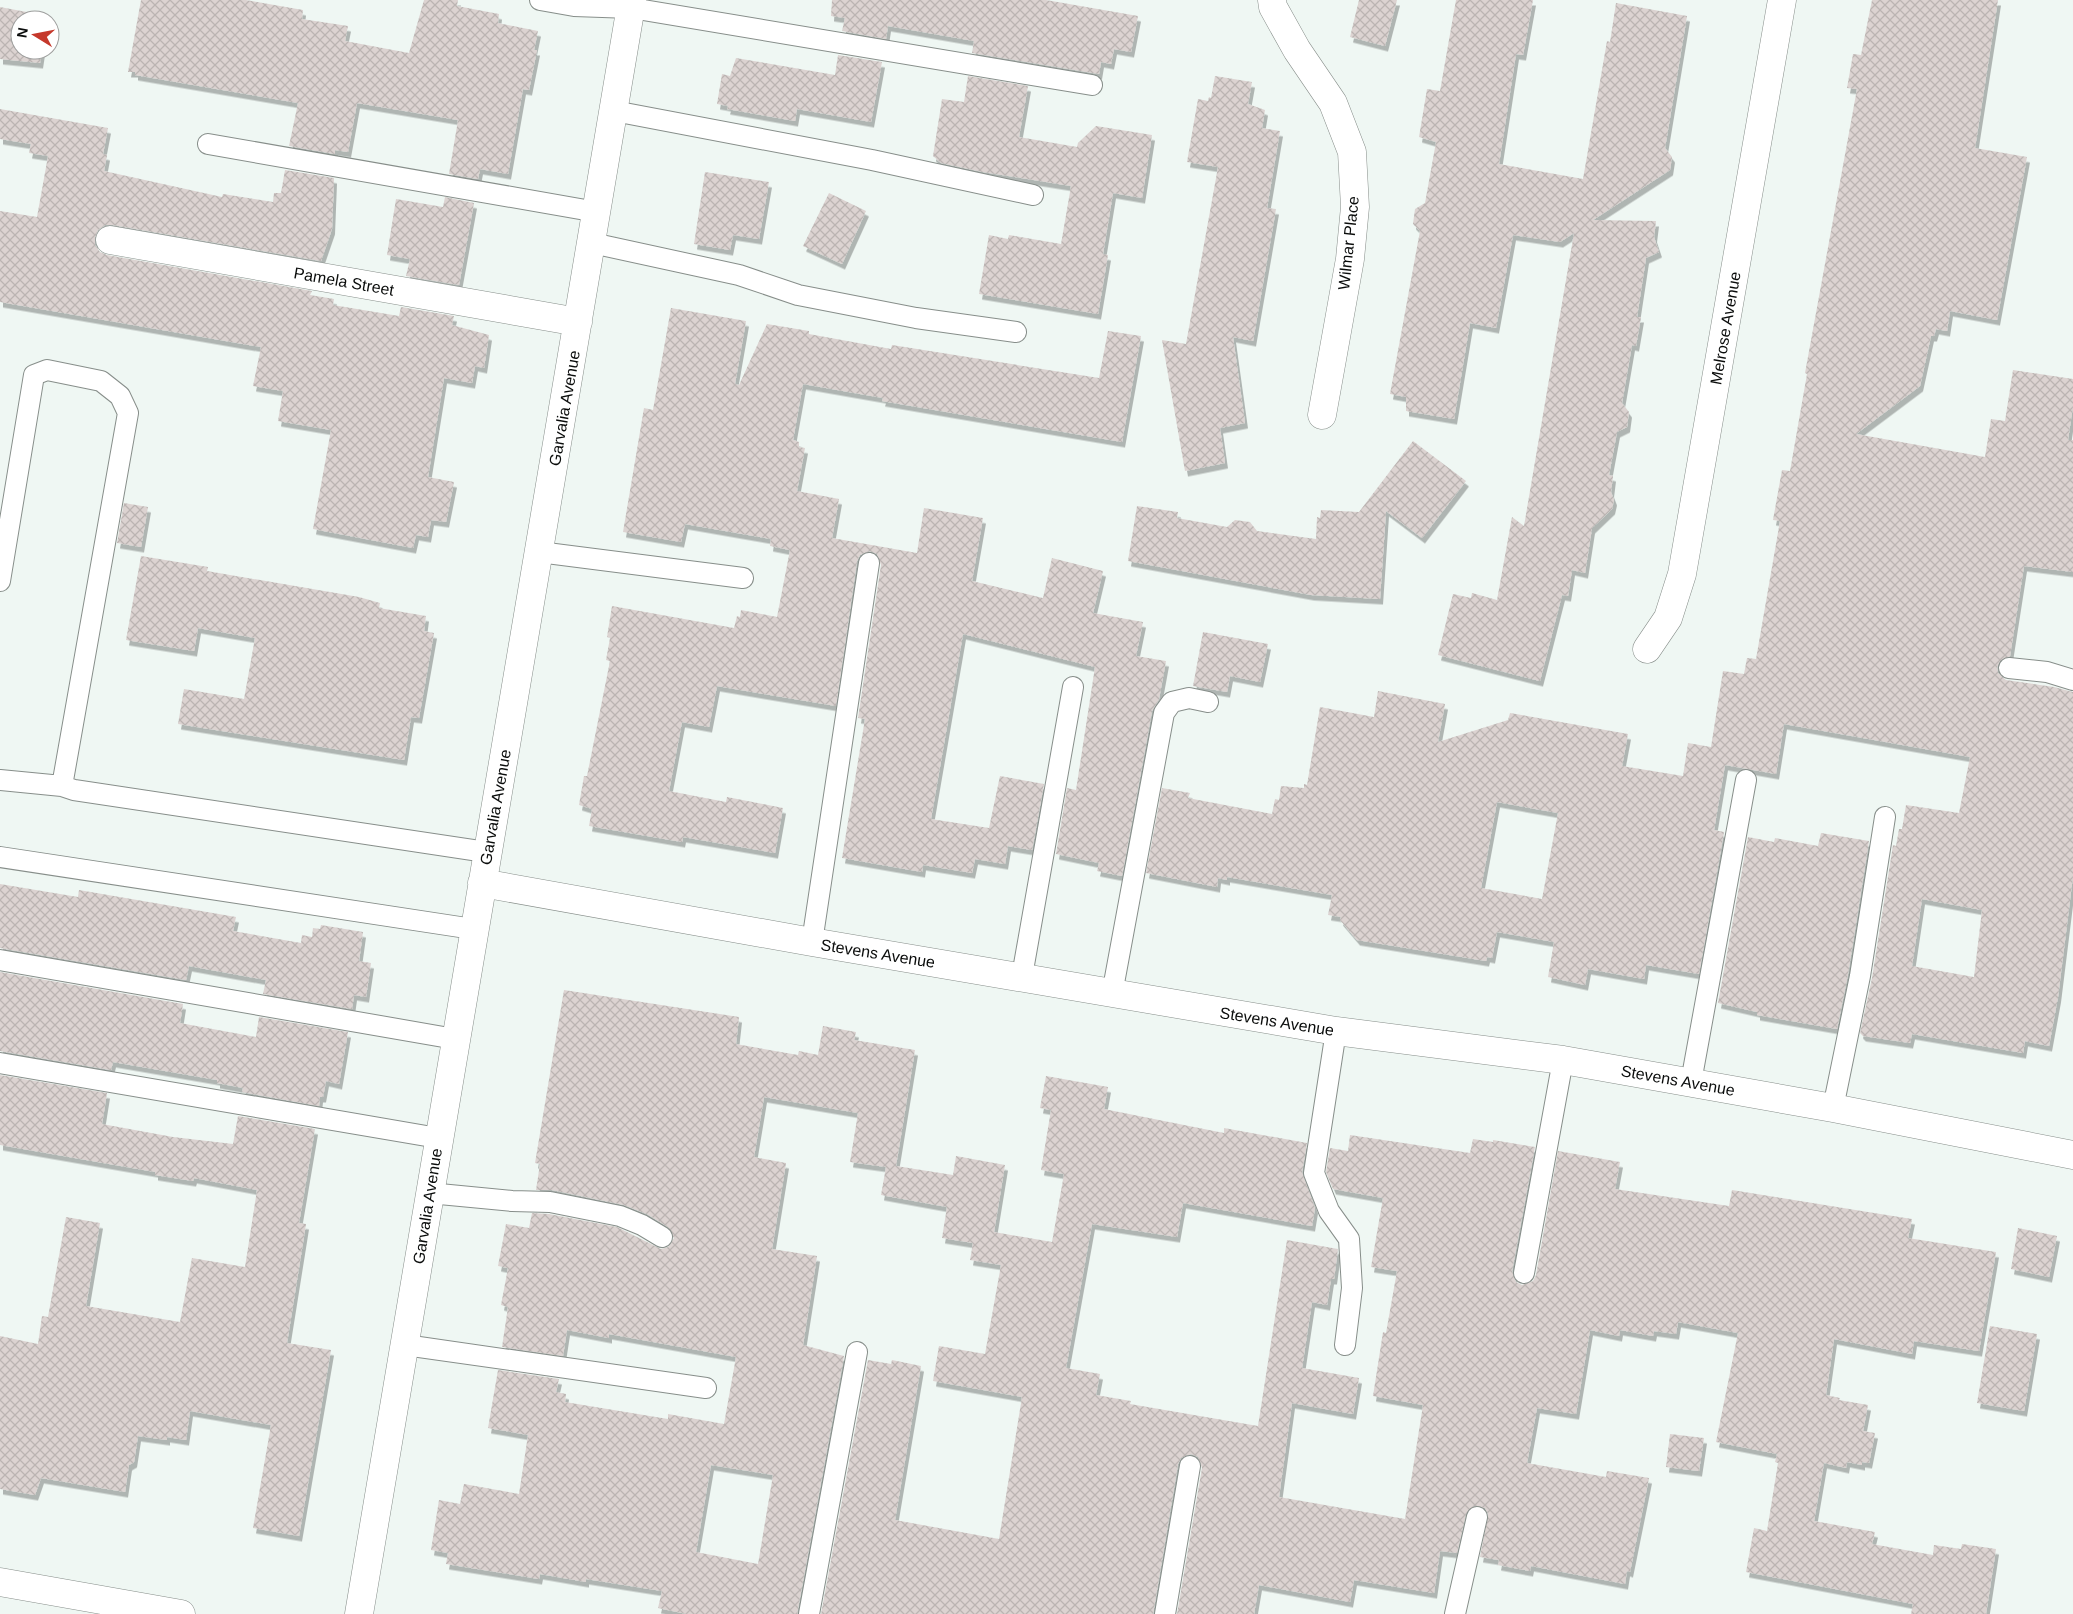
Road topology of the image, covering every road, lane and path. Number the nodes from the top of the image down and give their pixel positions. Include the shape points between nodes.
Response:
1 (540, 0) edge
2 (1272, 0) edge
3 (1782, 0) edge
4 (631, 4) edge
5 (1092, 85) dead end
6 (614, 111) junction
7 (208, 144) dead end
8 (1033, 195) dead end
9 (597, 212) junction
10 (110, 240) dead end
11 (592, 243) junction
12 (578, 322) junction
13 (1016, 332) dead end
14 (1322, 415) dead end
15 (539, 552) junction
16 (869, 563) dead end
17 (744, 578) dead end
18 (0, 580) edge
19 (1647, 649) dead end
20 (2009, 668) dead end
21 (2073, 680) edge
22 (1073, 687) dead end
23 (1208, 702) dead end
24 (0, 780) edge
25 (1746, 780) dead end
26 (62, 786) junction
27 (1885, 817) dead end
28 (486, 852) junction
29 (0, 857) edge
30 (482, 883) junction
31 (473, 929) junction
32 (812, 942) junction
33 (0, 960) edge
34 (1022, 976) junction
35 (1112, 994) junction
36 (1336, 1031) junction
37 (455, 1039) junction
38 (1563, 1060) junction
39 (0, 1063) edge
40 (1690, 1082) junction
41 (1834, 1108) junction
42 (438, 1138) junction
43 (2073, 1155) edge
44 (429, 1193) junction
45 (662, 1237) dead end
46 (1524, 1272) dead end
47 (404, 1345) junction
48 (1344, 1345) dead end
49 (857, 1352) dead end
50 (706, 1388) dead end
51 (1190, 1466) dead end
52 (1476, 1517) dead end
53 (0, 1582) edge
54 (181, 1614) edge
55 (359, 1614) edge
56 (809, 1614) edge
57 (1165, 1614) edge
58 (1455, 1614) edge

1 - 4 lane via 574,6
2 - 14 street, Wilmar Place via 1297,50 1333,103 1352,152 1356,207
3 - 19 street, Melrose Avenue via 1682,574 1668,618
4 - 5 lane
4 - 6 street, Garvalia Avenue
6 - 8 lane via 872,160
6 - 9 street, Garvalia Avenue
7 - 9 lane
9 - 11 street, Garvalia Avenue
10 - 12 street, Pamela Street
11 - 12 street, Garvalia Avenue
11 - 13 lane via 739,275 798,295 916,318
12 - 15 street, Garvalia Avenue
15 - 17 lane
15 - 28 street, Garvalia Avenue
16 - 32 lane
18 - 26 lane via 34,375 47,370 101,381 120,396 128,413
20 - 21 lane via 2047,672
22 - 34 lane
23 - 35 lane via 1189,698 1172,702 1164,713
24 - 26 lane
25 - 40 lane
26 - 28 lane
27 - 41 lane via 1860,976
28 - 30 street, Garvalia Avenue
29 - 31 lane
30 - 31 street, Garvalia Avenue
30 - 32 street, Stevens Avenue
31 - 37 street, Garvalia Avenue
32 - 34 street, Stevens Avenue
33 - 37 lane
34 - 35 street, Stevens Avenue
35 - 36 street, Stevens Avenue
36 - 38 street, Stevens Avenue
36 - 48 lane via 1314,1173 1328,1212 1349,1238 1352,1288
37 - 42 street, Garvalia Avenue
38 - 40 street, Stevens Avenue
38 - 46 lane
39 - 42 lane
40 - 41 street, Stevens Avenue
41 - 43 street, Stevens Avenue
42 - 44 street, Garvalia Avenue
44 - 45 lane via 558,1204 620,1216
44 - 47 street, Garvalia Avenue
47 - 50 lane
47 - 55 street, Garvalia Avenue
49 - 56 lane
51 - 57 lane
52 - 58 lane
53 - 54 street

